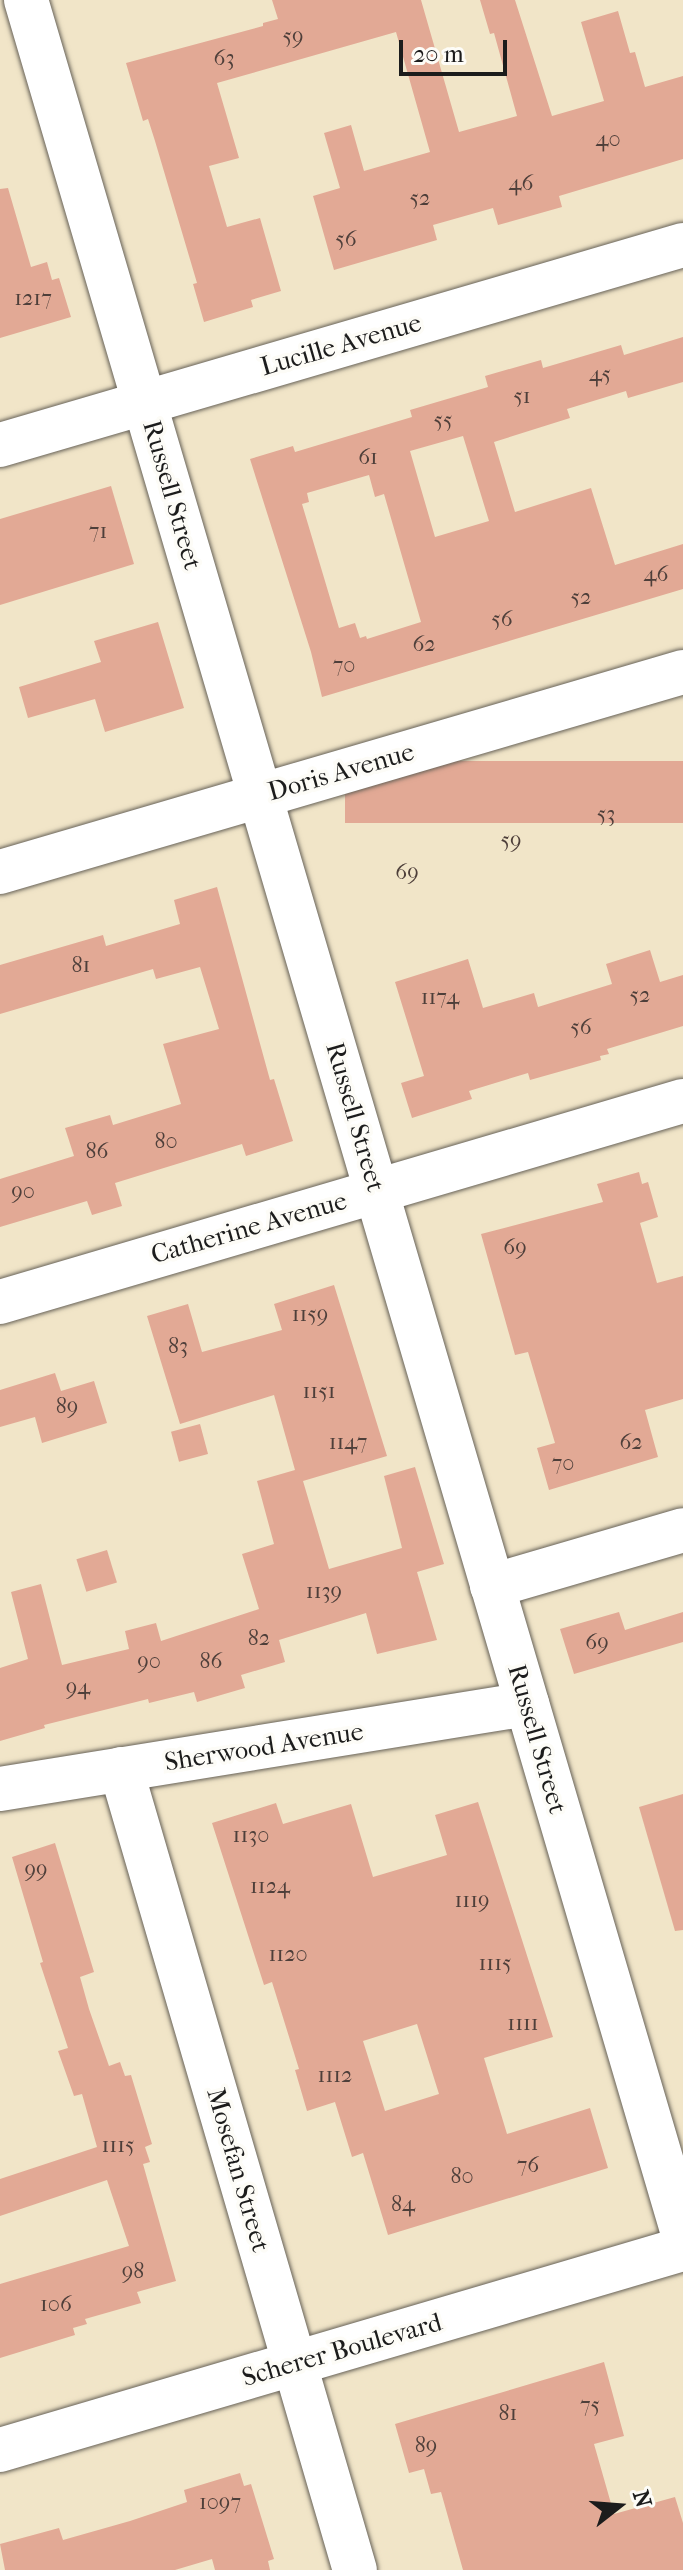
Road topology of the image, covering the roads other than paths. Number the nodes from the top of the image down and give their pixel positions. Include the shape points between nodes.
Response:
1 (27, 6) edge
2 (683, 245) edge
3 (144, 403) junction
4 (0, 445) edge
5 (683, 672) edge
6 (260, 796) junction
7 (0, 872) edge
8 (683, 1101) edge
9 (376, 1190) junction
10 (0, 1302) edge
11 (683, 1530) edge
12 (492, 1586) junction
13 (527, 1704) junction
14 (121, 1769) junction
15 (0, 1789) edge
16 (683, 2234) edge
17 (683, 2249) edge
18 (294, 2364) junction
19 (0, 2450) edge
20 (355, 2570) edge

1 - 3 street, Russell Street
2 - 3 street, Lucille Avenue
3 - 4 street, Lucille Avenue
3 - 6 street, Russell Street
5 - 6 street, Doris Avenue
6 - 7 street, Doris Avenue
6 - 9 street, Russell Street
8 - 9 street, Catherine Avenue
9 - 10 street, Catherine Avenue
9 - 12 street, Russell Street
11 - 12 street
12 - 13 street, Russell Street
13 - 14 street, Sherwood Avenue
13 - 16 street, Russell Street
14 - 15 street, Sherwood Avenue
14 - 18 street, Mosefan Street
17 - 18 street, Scherer Boulevard
18 - 19 street, Scherer Boulevard
18 - 20 street, Mosefan Street

